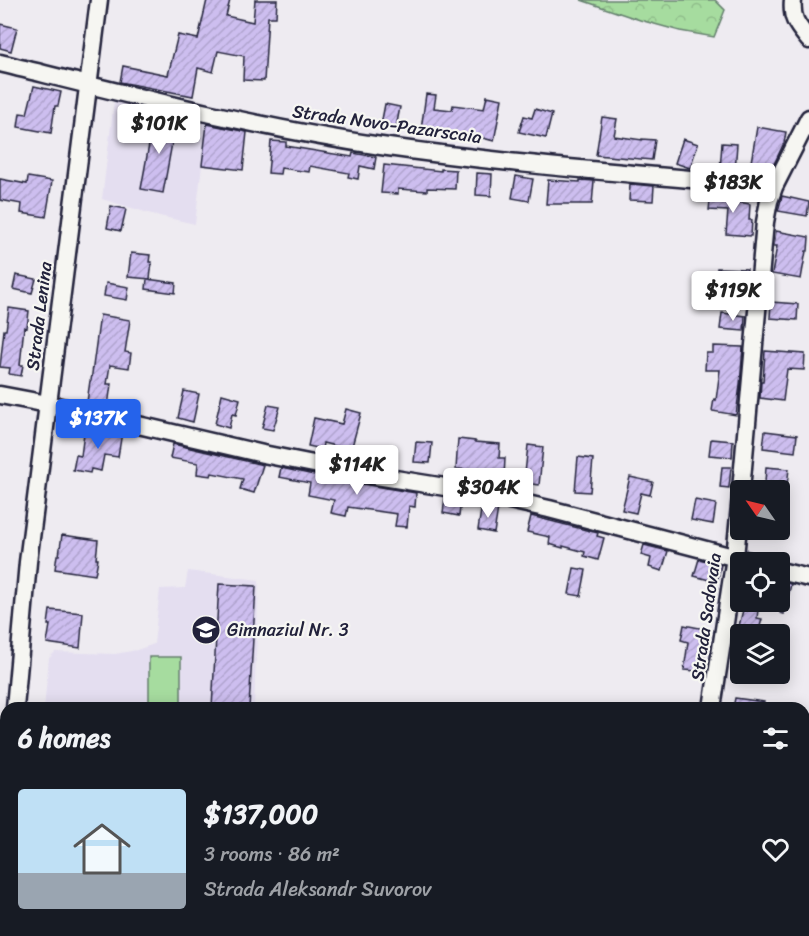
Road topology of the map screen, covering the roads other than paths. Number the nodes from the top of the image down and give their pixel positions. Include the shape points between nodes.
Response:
1 (99, 0) edge
2 (778, 0) edge
3 (792, 6) edge
4 (809, 40) edge
5 (0, 63) edge
6 (88, 84) junction
7 (809, 118) edge
8 (774, 187) junction
9 (0, 395) edge
10 (48, 404) junction
11 (742, 480) edge
12 (730, 556) edge
13 (790, 573) edge
14 (809, 578) edge
15 (730, 590) edge
16 (16, 702) edge
17 (713, 702) edge

1 - 6 street, Strada Lenina
2 - 3 street
3 - 4 street via 798,26
5 - 6 street, Strada Novo-Pazarscaia
6 - 8 street, Strada Novo-Pazarscaia via 201,112 380,146
6 - 10 street, Strada Lenina
7 - 8 street, Strada Sadovaia
8 - 11 street, Strada Sadovaia via 765,222
9 - 10 street
10 - 12 street via 263,454 549,508
10 - 16 street, Strada Lenina
13 - 14 street
15 - 17 street, Strada Sadovaia

